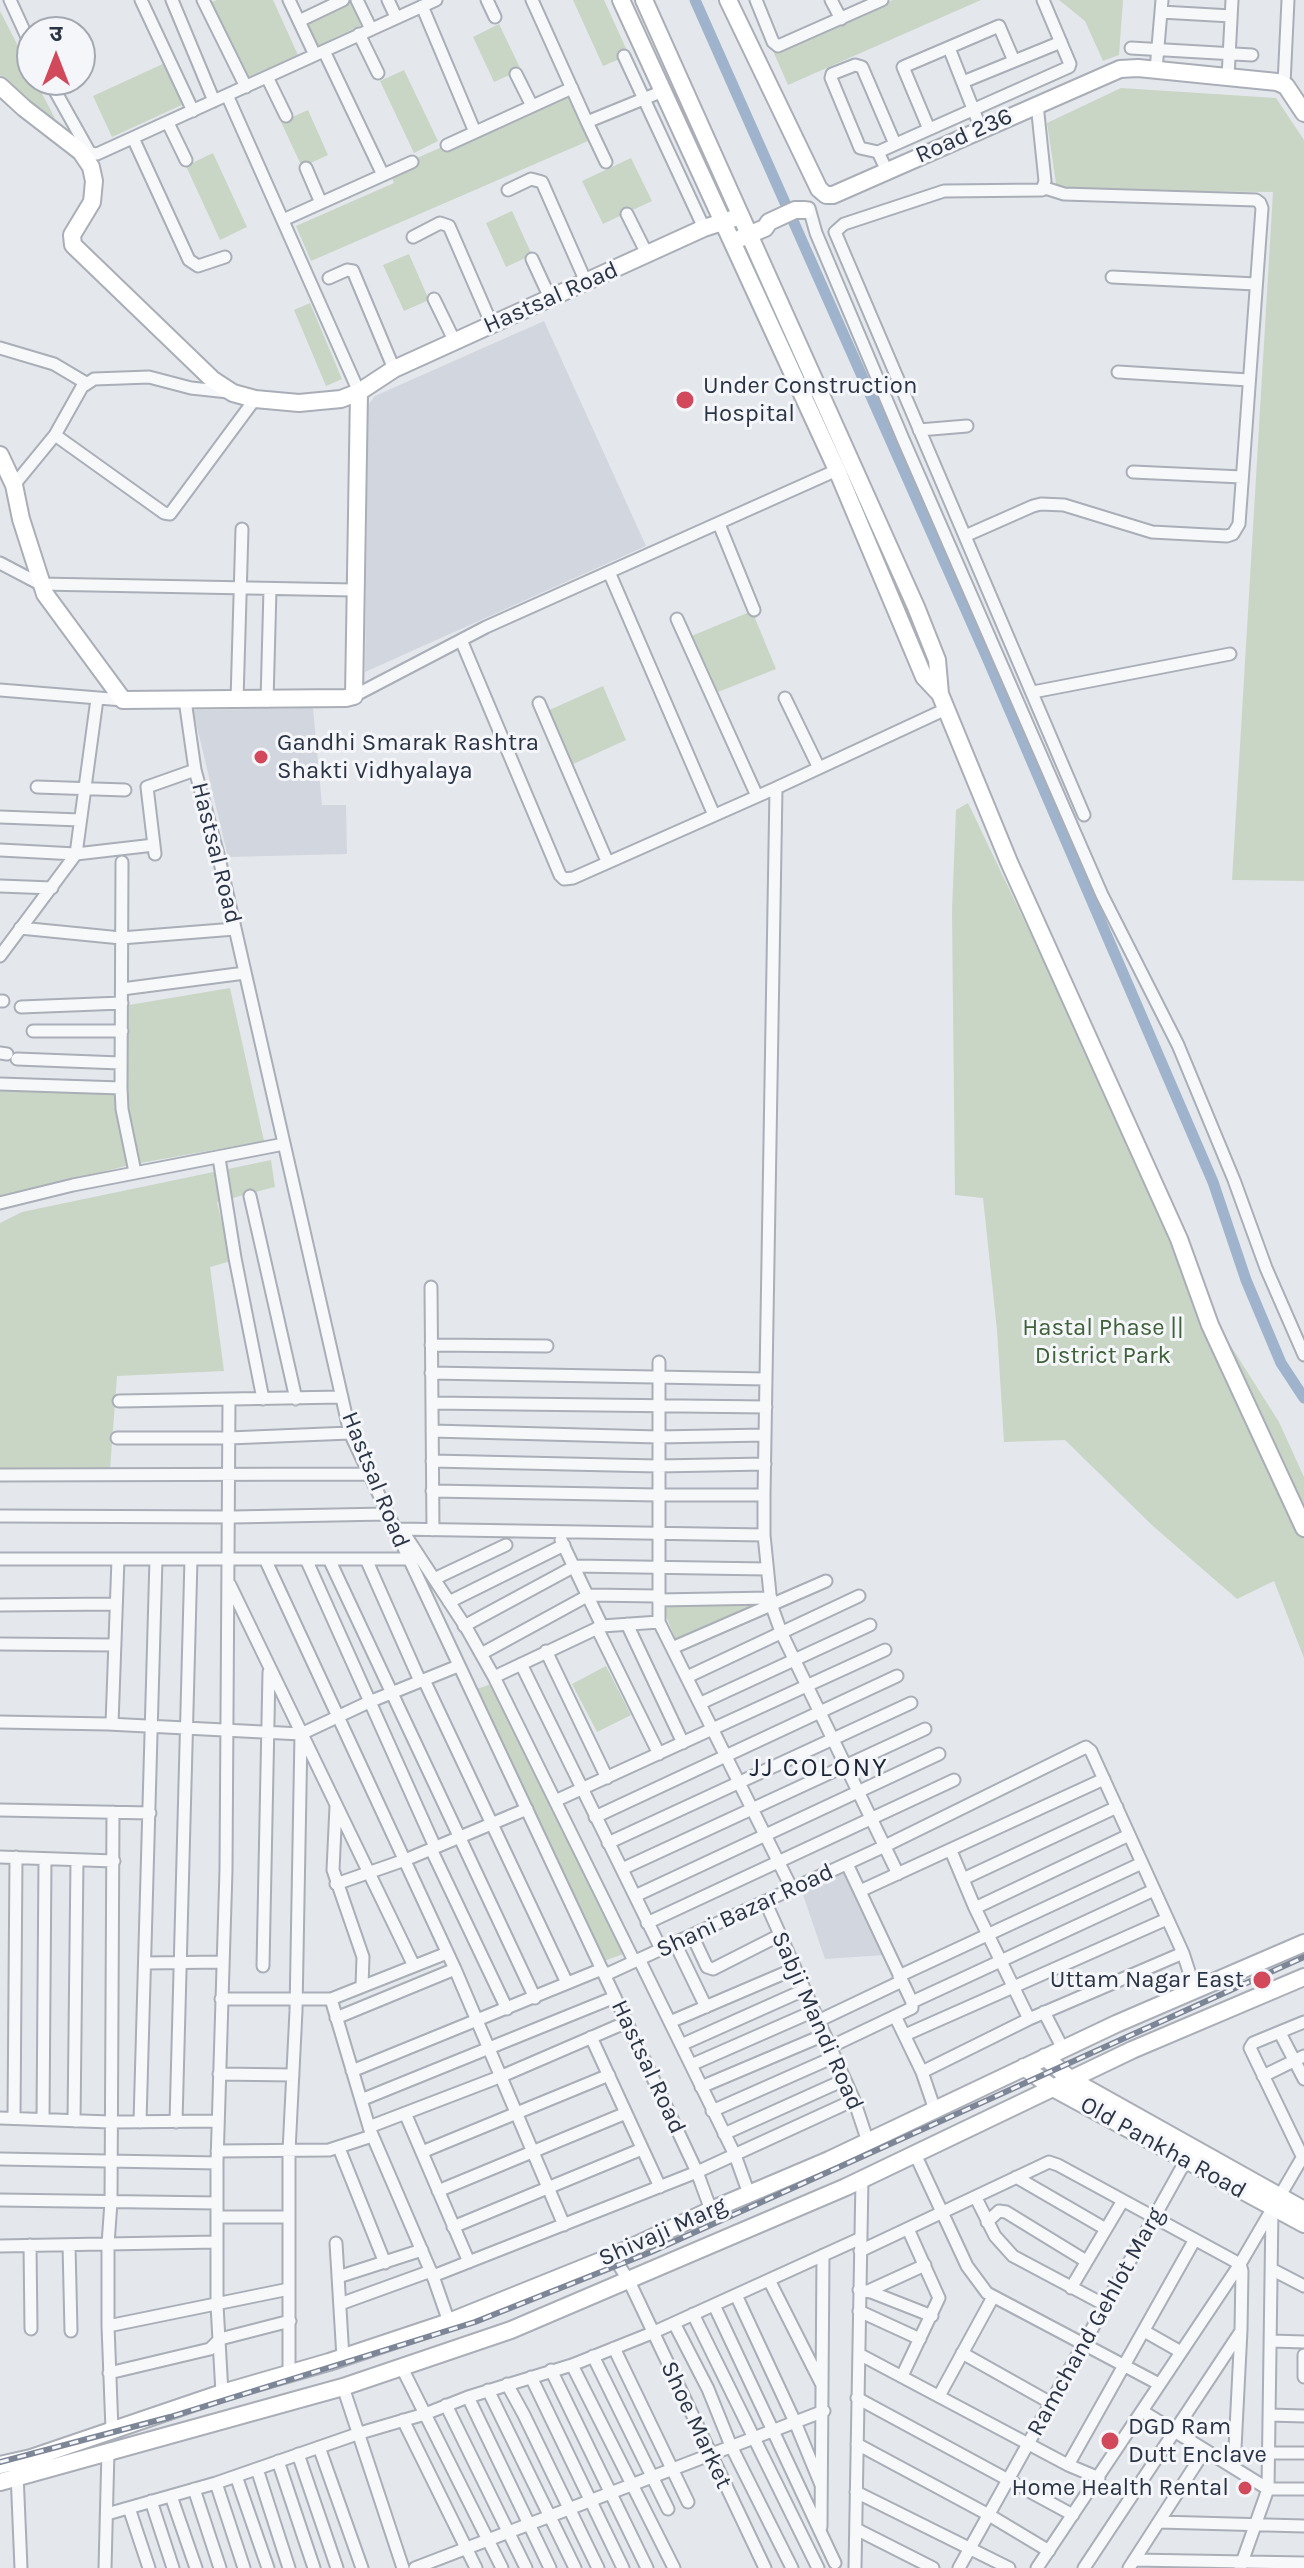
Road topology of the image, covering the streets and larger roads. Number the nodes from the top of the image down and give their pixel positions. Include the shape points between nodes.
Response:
1 (141, 0) edge
2 (172, 0) edge
3 (203, 0) edge
4 (289, 0) edge
5 (343, 0) edge
6 (357, 0) edge
7 (388, 0) edge
8 (436, 0) edge
9 (487, 0) edge
10 (532, 0) edge
11 (621, 0) edge
12 (644, 0) edge
13 (728, 0) edge
14 (756, 0) edge
15 (831, 0) edge
16 (882, 0) edge
17 (1043, 0) edge
18 (1232, 0) edge
19 (1288, 0) edge
20 (325, 4) edge
21 (420, 4) edge
22 (1162, 6) edge
23 (1231, 16) junction
24 (396, 17) junction
25 (495, 17) dead end
26 (841, 19) junction
27 (299, 21) junction
28 (365, 32) junction
29 (1061, 42) junction
30 (949, 48) junction
31 (1131, 48) dead end
32 (1158, 50) junction
33 (319, 53) junction
34 (1230, 55) junction
35 (1252, 55) dead end
36 (624, 56) dead end
37 (1014, 61) junction
38 (1156, 70) junction
39 (378, 73) dead end
40 (516, 74) dead end
41 (267, 77) junction
42 (1228, 77) junction
43 (963, 82) junction
44 (1284, 84) junction
45 (0, 86) edge
46 (246, 87) junction
47 (572, 88) junction
48 (663, 91) junction
49 (227, 95) junction
50 (57, 96) edge
51 (644, 100) junction
52 (214, 101) junction
53 (1037, 104) junction
54 (532, 106) junction
55 (974, 110) junction
56 (193, 111) junction
57 (1304, 113) edge
58 (286, 116) dead end
59 (587, 122) junction
60 (168, 123) junction
61 (929, 129) junction
62 (981, 129) junction
63 (475, 132) junction
64 (133, 138) junction
65 (895, 144) junction
66 (447, 145) dead end
67 (878, 152) junction
68 (86, 154) junction
69 (186, 160) dead end
70 (412, 162) dead end
71 (606, 162) dead end
72 (306, 168) dead end
73 (887, 171) junction
74 (383, 175) junction
75 (1045, 188) junction
76 (508, 190) dead end
77 (829, 195) junction
78 (321, 203) junction
79 (802, 212) junction
80 (627, 214) dead end
81 (741, 216) junction
82 (283, 220) junction
83 (723, 223) junction
84 (704, 228) junction
85 (764, 228) junction
86 (413, 237) dead end
87 (732, 243) junction
88 (647, 254) junction
89 (225, 257) dead end
90 (532, 259) dead end
91 (1112, 277) dead end
92 (329, 278) dead end
93 (586, 282) junction
94 (1256, 284) junction
95 (550, 298) junction
96 (434, 299) dead end
97 (492, 325) junction
98 (455, 342) junction
99 (0, 348) edge
100 (394, 369) junction
101 (1118, 372) dead end
102 (1249, 380) junction
103 (86, 383) junction
104 (359, 392) junction
105 (233, 393) junction
106 (255, 399) junction
107 (967, 426) dead end
108 (919, 430) junction
109 (55, 435) junction
110 (0, 455) edge
111 (837, 470) junction
112 (1133, 472) dead end
113 (1242, 477) junction
114 (14, 485) junction
115 (719, 524) junction
116 (242, 529) dead end
117 (965, 536) junction
118 (0, 563) edge
119 (609, 572) junction
120 (40, 584) junction
121 (241, 589) junction
122 (270, 589) junction
123 (354, 590) junction
124 (754, 610) dead end
125 (677, 619) dead end
126 (461, 640) junction
127 (1230, 654) dead end
128 (0, 690) edge
129 (1033, 692) junction
130 (354, 696) junction
131 (785, 698) dead end
132 (97, 699) junction
133 (123, 700) junction
134 (185, 700) junction
135 (237, 700) junction
136 (267, 701) junction
137 (943, 701) junction
138 (539, 703) dead end
139 (819, 768) junction
140 (195, 770) junction
141 (37, 787) dead end
142 (776, 788) junction
143 (85, 789) junction
144 (125, 790) dead end
145 (757, 796) junction
146 (714, 815) junction
147 (1084, 815) dead end
148 (0, 817) edge
149 (80, 820) junction
150 (0, 850) edge
151 (76, 854) junction
152 (607, 861) junction
153 (122, 862) dead end
154 (0, 886) edge
155 (52, 888) junction
156 (20, 928) junction
157 (235, 929) junction
158 (121, 938) junction
159 (5, 941) edge
160 (0, 956) edge
161 (245, 973) junction
162 (122, 989) junction
163 (122, 1003) junction
164 (21, 1007) dead end
165 (33, 1031) dead end
166 (122, 1031) junction
167 (8, 1056) edge
168 (120, 1063) junction
169 (0, 1084) edge
170 (121, 1088) junction
171 (284, 1144) junction
172 (219, 1158) junction
173 (135, 1172) junction
174 (250, 1196) dead end
175 (0, 1203) edge
176 (431, 1287) dead end
177 (431, 1345) junction
178 (547, 1346) dead end
179 (1304, 1355) edge
180 (659, 1362) dead end
181 (431, 1373) junction
182 (659, 1378) junction
183 (766, 1379) junction
184 (342, 1397) junction
185 (263, 1399) junction
186 (296, 1399) junction
187 (229, 1400) junction
188 (119, 1401) dead end
189 (432, 1403) junction
190 (658, 1405) junction
191 (766, 1407) junction
192 (432, 1431) junction
193 (350, 1433) junction
194 (765, 1435) junction
195 (658, 1437) junction
196 (117, 1438) dead end
197 (229, 1438) junction
198 (432, 1461) junction
199 (765, 1464) junction
200 (658, 1466) junction
201 (367, 1474) junction
202 (0, 1475) edge
203 (228, 1475) junction
204 (432, 1491) junction
205 (658, 1495) junction
206 (764, 1495) junction
207 (386, 1514) junction
208 (0, 1516) edge
209 (228, 1517) junction
210 (1304, 1528) edge
211 (398, 1530) junction
212 (433, 1530) junction
213 (557, 1532) junction
214 (658, 1534) junction
215 (764, 1535) junction
216 (506, 1545) dead end
217 (564, 1545) junction
218 (0, 1559) edge
219 (118, 1559) junction
220 (156, 1559) junction
221 (191, 1559) junction
222 (228, 1559) junction
223 (265, 1559) junction
224 (306, 1559) junction
225 (329, 1559) junction
226 (366, 1559) junction
227 (407, 1559) junction
228 (575, 1566) junction
229 (658, 1567) junction
230 (767, 1569) junction
231 (434, 1579) junction
232 (228, 1581) junction
233 (826, 1581) dead end
234 (589, 1595) junction
235 (859, 1596) dead end
236 (658, 1598) junction
237 (771, 1601) junction
238 (449, 1602) junction
239 (116, 1604) junction
240 (0, 1605) edge
241 (659, 1622) junction
242 (627, 1624) junction
243 (870, 1625) dead end
244 (464, 1626) junction
245 (600, 1627) junction
246 (781, 1632) junction
247 (0, 1644) edge
248 (115, 1645) junction
249 (672, 1648) junction
250 (885, 1650) dead end
251 (546, 1651) junction
252 (481, 1654) junction
253 (794, 1658) junction
254 (521, 1664) junction
255 (458, 1666) junction
256 (270, 1667) junction
257 (897, 1676) dead end
258 (494, 1677) junction
259 (687, 1677) junction
260 (422, 1680) junction
261 (807, 1685) junction
262 (392, 1693) junction
263 (369, 1702) junction
264 (701, 1703) junction
265 (911, 1703) dead end
266 (820, 1713) junction
267 (338, 1716) junction
268 (0, 1722) edge
269 (112, 1724) junction
270 (152, 1726) junction
271 (186, 1729) junction
272 (713, 1729) junction
273 (925, 1729) dead end
274 (227, 1731) junction
275 (267, 1733) junction
276 (301, 1734) junction
277 (833, 1739) junction
278 (683, 1743) junction
279 (659, 1754) junction
280 (939, 1754) dead end
281 (725, 1757) junction
282 (846, 1765) junction
283 (607, 1778) junction
284 (1104, 1779) junction
285 (954, 1780) dead end
286 (738, 1783) junction
287 (582, 1790) junction
288 (859, 1792) junction
289 (555, 1801) junction
290 (336, 1806) junction
291 (1117, 1807) junction
292 (527, 1809) junction
293 (0, 1810) edge
294 (750, 1811) junction
295 (113, 1812) junction
296 (150, 1813) junction
297 (595, 1817) junction
298 (872, 1819) junction
299 (493, 1823) junction
300 (1129, 1835) junction
301 (764, 1836) junction
302 (459, 1837) junction
303 (608, 1843) junction
304 (885, 1846) junction
305 (433, 1848) junction
306 (951, 1851) junction
307 (0, 1857) edge
308 (16, 1857) junction
309 (45, 1859) junction
310 (77, 1860) junction
311 (405, 1860) junction
312 (114, 1861) junction
313 (776, 1862) junction
314 (1142, 1863) junction
315 (847, 1864) junction
316 (622, 1869) junction
317 (369, 1874) junction
318 (898, 1874) junction
319 (963, 1879) junction
320 (336, 1884) junction
321 (792, 1889) junction
322 (1154, 1890) junction
323 (860, 1891) junction
324 (635, 1896) junction
325 (765, 1901) junction
326 (975, 1908) junction
327 (1167, 1919) junction
328 (647, 1923) junction
329 (692, 1935) junction
330 (780, 1935) junction
331 (988, 1935) junction
332 (675, 1943) junction
333 (1304, 1943) edge
334 (661, 1949) junction
335 (447, 1953) junction
336 (1183, 1953) junction
337 (637, 1960) junction
338 (1001, 1960) junction
339 (222, 1962) junction
340 (145, 1963) junction
341 (180, 1963) junction
342 (263, 1966) dead end
343 (414, 1966) junction
344 (455, 1969) junction
345 (794, 1969) junction
346 (604, 1972) junction
347 (1304, 1977) edge
348 (900, 1978) junction
349 (567, 1983) junction
350 (362, 1986) junction
351 (1014, 1988) junction
352 (804, 1990) junction
353 (1195, 1990) junction
354 (615, 1997) junction
355 (535, 1998) junction
356 (221, 1999) junction
357 (331, 1999) junction
358 (296, 2000) junction
359 (912, 2002) junction
360 (706, 2007) junction
361 (507, 2009) junction
362 (1044, 2012) junction
363 (816, 2016) junction
364 (895, 2016) junction
365 (336, 2018) junction
366 (1029, 2019) junction
367 (478, 2021) junction
368 (627, 2022) junction
369 (670, 2022) junction
370 (1304, 2022) edge
371 (1280, 2033) junction
372 (824, 2035) junction
373 (905, 2035) junction
374 (591, 2037) junction
375 (681, 2045) junction
376 (490, 2048) junction
377 (1063, 2049) junction
378 (832, 2052) junction
379 (1045, 2057) junction
380 (1299, 2058) edge
381 (691, 2065) junction
382 (1024, 2067) junction
383 (352, 2071) junction
384 (922, 2072) junction
385 (219, 2074) junction
386 (293, 2075) junction
387 (609, 2075) junction
388 (502, 2076) junction
389 (1263, 2076) junction
390 (1070, 2079) junction
391 (1304, 2079) edge
392 (844, 2080) junction
393 (701, 2087) junction
394 (1053, 2088) junction
395 (361, 2100) junction
396 (854, 2100) junction
397 (935, 2110) junction
398 (712, 2111) junction
399 (405, 2113) junction
400 (517, 2113) junction
401 (626, 2113) junction
402 (0, 2118) edge
403 (14, 2118) junction
404 (43, 2119) junction
405 (74, 2121) junction
406 (218, 2121) junction
407 (110, 2122) junction
408 (140, 2122) junction
409 (176, 2122) junction
410 (371, 2132) junction
411 (724, 2134) junction
412 (868, 2142) junction
413 (339, 2148) junction
414 (642, 2149) junction
415 (289, 2151) junction
416 (422, 2152) junction
417 (533, 2152) junction
418 (915, 2154) junction
419 (735, 2155) junction
420 (217, 2157) junction
421 (0, 2159) edge
422 (1303, 2159) edge
423 (110, 2160) junction
424 (1186, 2160) junction
425 (697, 2172) junction
426 (1016, 2177) junction
427 (862, 2179) junction
428 (660, 2187) junction
429 (549, 2189) junction
430 (438, 2191) junction
431 (749, 2194) junction
432 (976, 2198) junction
433 (0, 2200) edge
434 (111, 2202) junction
435 (1122, 2202) junction
436 (1275, 2202) junction
437 (217, 2203) junction
438 (711, 2210) junction
439 (1304, 2210) edge
440 (941, 2214) junction
441 (217, 2217) junction
442 (289, 2217) junction
443 (1153, 2219) junction
444 (987, 2222) junction
445 (1304, 2224) edge
446 (564, 2225) junction
447 (453, 2227) junction
448 (1104, 2228) junction
449 (908, 2229) junction
450 (861, 2238) junction
451 (1194, 2241) junction
452 (217, 2242) junction
453 (336, 2243) dead end
454 (106, 2244) junction
455 (30, 2245) junction
456 (69, 2245) junction
457 (0, 2246) edge
458 (422, 2250) junction
459 (860, 2251) junction
460 (823, 2255) junction
461 (613, 2256) junction
462 (1086, 2261) junction
463 (469, 2262) junction
464 (385, 2263) junction
465 (1240, 2264) junction
466 (925, 2265) junction
467 (1273, 2270) junction
468 (432, 2273) junction
469 (338, 2277) junction
470 (769, 2280) junction
471 (629, 2281) junction
472 (1304, 2286) edge
473 (1071, 2288) junction
474 (289, 2289) junction
475 (864, 2291) junction
476 (736, 2295) junction
477 (993, 2297) junction
478 (340, 2304) junction
479 (217, 2305) junction
480 (714, 2305) junction
481 (1105, 2305) junction
482 (859, 2311) junction
483 (693, 2314) junction
484 (932, 2316) junction
485 (290, 2321) junction
486 (449, 2322) junction
487 (674, 2323) junction
488 (108, 2326) junction
489 (31, 2329) dead end
490 (1241, 2330) junction
491 (71, 2331) dead end
492 (1144, 2331) junction
493 (652, 2333) junction
494 (220, 2339) junction
495 (920, 2339) junction
496 (1272, 2341) junction
497 (1304, 2342) edge
498 (1084, 2343) junction
499 (614, 2348) junction
500 (1181, 2352) junction
501 (962, 2353) junction
502 (859, 2354) junction
503 (1304, 2355) edge
504 (593, 2356) junction
505 (343, 2358) junction
506 (572, 2365) junction
507 (1125, 2365) junction
508 (402, 2368) junction
509 (551, 2370) junction
510 (109, 2373) junction
511 (289, 2373) junction
512 (902, 2376) junction
513 (531, 2377) junction
514 (1304, 2377) edge
515 (507, 2384) junction
516 (1159, 2384) junction
517 (343, 2387) junction
518 (823, 2387) junction
519 (488, 2390) junction
520 (222, 2393) junction
521 (939, 2396) junction
522 (468, 2397) junction
523 (857, 2398) junction
524 (1051, 2403) junction
525 (446, 2405) junction
526 (824, 2411) junction
527 (1142, 2411) junction
528 (425, 2414) junction
529 (1269, 2415) junction
530 (1304, 2416) edge
531 (403, 2420) junction
532 (795, 2422) junction
533 (112, 2430) junction
534 (774, 2430) junction
535 (360, 2433) junction
536 (1175, 2433) junction
537 (753, 2438) junction
538 (857, 2444) junction
539 (1028, 2444) junction
540 (731, 2446) junction
541 (319, 2447) junction
542 (1205, 2450) junction
543 (108, 2451) junction
544 (1270, 2453) junction
545 (1304, 2453) edge
546 (298, 2454) junction
547 (709, 2454) junction
548 (278, 2461) junction
549 (1068, 2465) junction
550 (11, 2468) edge
551 (1234, 2468) junction
552 (257, 2469) junction
553 (672, 2469) junction
554 (236, 2476) junction
555 (653, 2477) junction
556 (1099, 2478) junction
557 (1009, 2479) junction
558 (0, 2482) edge
559 (216, 2483) junction
560 (632, 2486) junction
561 (194, 2489) junction
562 (823, 2489) junction
563 (1268, 2489) junction
564 (1304, 2489) edge
565 (856, 2492) junction
566 (611, 2494) junction
567 (171, 2496) junction
568 (151, 2501) junction
569 (591, 2501) junction
570 (688, 2502) dead end
571 (129, 2508) junction
572 (569, 2509) junction
573 (668, 2509) dead end
574 (107, 2514) junction
575 (989, 2515) junction
576 (1073, 2515) junction
577 (549, 2518) junction
578 (1159, 2522) junction
579 (528, 2525) junction
580 (1255, 2525) junction
581 (1304, 2526) edge
582 (856, 2529) junction
583 (821, 2532) junction
584 (507, 2534) junction
585 (488, 2540) junction
586 (466, 2548) junction
587 (969, 2550) junction
588 (1049, 2551) junction
589 (445, 2562) edge
590 (835, 2563) junction
591 (1304, 2563) edge
592 (1132, 2564) edge
593 (856, 2565) edge
594 (1241, 2566) edge
595 (21, 2568) edge
596 (105, 2568) edge
597 (149, 2568) edge
598 (173, 2568) edge
599 (196, 2568) edge
600 (220, 2568) edge
601 (244, 2568) edge
602 (268, 2568) edge
603 (289, 2568) edge
604 (314, 2568) edge
605 (337, 2568) edge
606 (362, 2568) edge
607 (403, 2568) edge
608 (415, 2568) edge
609 (476, 2568) edge
610 (502, 2568) edge
611 (526, 2568) edge
612 (550, 2568) edge
613 (575, 2568) edge
614 (598, 2568) edge
615 (623, 2568) edge
616 (647, 2568) edge
617 (674, 2568) edge
618 (765, 2568) edge
619 (792, 2568) edge
620 (817, 2568) edge
621 (933, 2568) edge
622 (959, 2568) edge
623 (1009, 2568) edge
624 (1037, 2568) edge
625 (1084, 2568) edge

1 - 56 street
2 - 52 street
3 - 46 street
4 - 27 street
5 - 20 street
6 - 28 street
7 - 24 street
8 - 21 street
9 - 25 street
10 - 47 street
11 - 48 street
12 - 81 street
13 - 77 street via 819,189
14 - 26 street via 778,46
15 - 26 street
16 - 26 street
17 - 29 street
18 - 23 street
19 - 44 street
20 - 27 street
21 - 24 street
21 - 63 street
22 - 23 street
22 - 32 street
23 - 34 street
24 - 28 street
27 - 33 street
28 - 33 street
28 - 39 street
29 - 37 street
29 - 55 street via 1070,64 1066,70
30 - 37 street via 999,26
30 - 43 street
30 - 61 street via 903,67
31 - 32 street
32 - 34 street
32 - 38 street
33 - 41 street
33 - 74 street
34 - 35 street
34 - 42 street
36 - 51 street
37 - 43 street
38 - 42 street, Road 236
38 - 53 street, Road 236 via 1120,69
40 - 54 street
41 - 46 street
41 - 58 street
42 - 44 street, Road 236
43 - 55 street
44 - 57 street
45 - 68 street
46 - 49 street
47 - 54 street
47 - 59 street
48 - 51 street
48 - 83 street
49 - 52 street
49 - 82 street
50 - 68 street
51 - 59 street
51 - 84 street
52 - 56 street
53 - 62 street, Road 236
53 - 75 street
54 - 63 street
55 - 61 street
55 - 62 street
56 - 60 street
59 - 71 street
60 - 64 street
60 - 69 street
61 - 65 street
62 - 73 street, Road 236
63 - 66 street
64 - 68 street
64 - 89 street via 189,260 198,266
65 - 67 street
65 - 67 street via 862,67 835,73 831,78 860,148
67 - 73 street
68 - 105 street via 94,190 91,207 72,235 73,245 213,380
70 - 74 street
72 - 78 street
73 - 77 street, Road 236
74 - 78 street
75 - 94 street via 1064,194 1258,201 1262,208
75 - 108 street via 944,191 836,229
76 - 93 street via 531,179 542,182
77 - 79 street, Road 236
78 - 82 street
79 - 85 street, Road 236
79 - 179 street via 821,244 1102,895 1178,1045
80 - 88 street
81 - 83 street, Hastsal Road
81 - 85 street
82 - 104 street
83 - 84 street, Hastsal Road
83 - 87 street
84 - 88 street, Hastsal Road
85 - 87 street
85 - 137 street via 937,660
86 - 97 street via 440,223 449,226
87 - 111 street
88 - 93 street, Hastsal Road
90 - 95 street
91 - 94 street
92 - 100 street via 353,271
93 - 95 street, Hastsal Road
94 - 102 street
95 - 97 street, Hastsal Road
96 - 98 street
97 - 98 street, Hastsal Road
98 - 100 street, Hastsal Road
99 - 103 street via 54,364
100 - 104 street, Hastsal Road
101 - 102 street
102 - 113 street
103 - 105 street via 102,377 149,377
103 - 109 street
104 - 106 street via 299,403
104 - 123 street
105 - 106 street
106 - 109 street via 168,515
107 - 108 street
108 - 117 street
109 - 114 street
110 - 114 street
111 - 115 street
111 - 137 street via 924,677
112 - 113 street
113 - 117 street via 1239,524 1230,536 1152,532 1052,504 1033,506
114 - 120 street
115 - 119 street
115 - 124 street
116 - 121 street
117 - 129 street
118 - 120 street
119 - 126 street
119 - 146 street
120 - 121 street
120 - 133 street
121 - 122 street
121 - 135 street
122 - 123 street
122 - 136 street
123 - 130 street
125 - 145 street
126 - 130 street
126 - 152 street via 560,875 573,878
127 - 129 street
128 - 132 street
129 - 147 street
130 - 136 street
131 - 139 street
132 - 133 street
132 - 143 street
133 - 134 street
134 - 135 street
134 - 140 street, Hastsal Road
135 - 136 street
137 - 139 street
137 - 210 street via 1009,862 1179,1239 1210,1325
138 - 152 street
139 - 142 street
140 - 151 street via 147,787 155,849
140 - 157 street, Hastsal Road
141 - 143 street
142 - 145 street
142 - 183 street
143 - 144 street
143 - 149 street
145 - 146 street
146 - 152 street
148 - 149 street
149 - 151 street
150 - 151 street
151 - 155 street
153 - 158 street
154 - 155 street
155 - 156 street
156 - 158 street
156 - 159 street
157 - 158 street
157 - 161 street, Hastsal Road
158 - 162 street
159 - 160 street
161 - 162 street
161 - 171 street, Hastsal Road
162 - 163 street
163 - 164 street
163 - 166 street
165 - 166 street
166 - 168 street
167 - 168 street
168 - 170 street
169 - 170 street
170 - 173 street
171 - 172 street
171 - 184 street, Hastsal Road
172 - 173 street
172 - 185 street
173 - 175 street
174 - 186 street
176 - 177 street
177 - 178 street
177 - 181 street
180 - 182 street
181 - 182 street
181 - 189 street
182 - 183 street
182 - 190 street
183 - 191 street
184 - 186 street
184 - 193 street, Hastsal Road
185 - 186 street
185 - 187 street
187 - 188 street
187 - 197 street
189 - 190 street
189 - 192 street
190 - 191 street
190 - 195 street
191 - 194 street
192 - 195 street
192 - 198 street
193 - 197 street
193 - 201 street, Hastsal Road
194 - 195 street
194 - 199 street
195 - 200 street
196 - 197 street
197 - 203 street
198 - 200 street
198 - 204 street
199 - 200 street
199 - 206 street
200 - 205 street
201 - 203 street
201 - 207 street, Hastsal Road
202 - 203 street
203 - 209 street
204 - 205 street
204 - 212 street
205 - 206 street
205 - 214 street
206 - 215 street
207 - 209 street
207 - 211 street, Hastsal Road
208 - 209 street
209 - 222 street
211 - 212 street
211 - 227 street, Hastsal Road
211 - 231 street
212 - 213 street
213 - 214 street
213 - 217 street
214 - 215 street
214 - 229 street
215 - 230 street
216 - 231 street
217 - 228 street
217 - 238 street
218 - 219 street
219 - 220 street
219 - 239 street
220 - 221 street
220 - 270 street
221 - 222 street
221 - 271 street
222 - 223 street
222 - 232 street
223 - 224 street
223 - 267 street
224 - 225 street
224 - 263 street
225 - 226 street
225 - 262 street
226 - 227 street
226 - 260 street
227 - 255 street, Hastsal Road
228 - 229 street
228 - 234 street
228 - 244 street
229 - 230 street
229 - 236 street
230 - 237 street
231 - 238 street
232 - 256 street
232 - 274 street
233 - 237 street
234 - 236 street
234 - 245 street
234 - 252 street
235 - 246 street
236 - 237 street
236 - 241 street
237 - 246 street
237 - 249 street
238 - 244 street
239 - 240 street
239 - 248 street
241 - 242 street
241 - 249 street
242 - 245 street
242 - 278 street
243 - 253 street
244 - 252 street
245 - 251 street
245 - 279 street
246 - 253 street
246 - 259 street
247 - 248 street
248 - 269 street
249 - 259 street
250 - 261 street
251 - 254 street
251 - 283 street
252 - 258 street
253 - 261 street
253 - 264 street
254 - 258 street
254 - 287 street
255 - 260 street
255 - 292 street, Hastsal Road
256 - 275 street
256 - 276 street
257 - 266 street
258 - 289 street
259 - 264 street
260 - 262 street
260 - 299 street
261 - 266 street
261 - 272 street
262 - 263 street
262 - 302 street
263 - 267 street
263 - 305 street
264 - 272 street
265 - 277 street
266 - 277 street
266 - 281 street
267 - 276 street
267 - 311 street
268 - 269 street
269 - 270 street
270 - 271 street
270 - 296 street
271 - 274 street
271 - 341 street
272 - 278 street
272 - 281 street
273 - 282 street
274 - 275 street
274 - 339 street
275 - 276 street
275 - 342 street
276 - 290 street
276 - 358 street
277 - 282 street
277 - 286 street
278 - 279 street
279 - 283 street
280 - 288 street
281 - 286 street
281 - 297 street
282 - 288 street
282 - 294 street
283 - 287 street
284 - 291 street
284 - 304 street, Shani Bazar Road via 1091,1751 1083,1748
284 - 306 street
285 - 298 street
286 - 294 street
286 - 303 street
287 - 289 street
287 - 297 street
288 - 298 street
288 - 301 street
289 - 337 street
290 - 317 street
290 - 320 street
291 - 300 street
291 - 319 street
292 - 299 street
292 - 346 street, Hastsal Road
293 - 295 street
294 - 301 street
294 - 316 street
295 - 296 street
295 - 312 street
296 - 340 street
297 - 303 street
298 - 304 street
298 - 313 street
299 - 302 street
299 - 349 street
300 - 314 street
300 - 326 street
301 - 313 street
301 - 324 street
302 - 305 street
302 - 355 street
303 - 316 street
304 - 315 street, Shani Bazar Road
304 - 318 street
305 - 311 street
305 - 361 street
306 - 318 street
306 - 319 street
307 - 308 street
308 - 309 street
308 - 403 street
309 - 310 street
309 - 404 street
310 - 312 street
310 - 405 street
311 - 317 street
311 - 335 street
312 - 407 street
313 - 321 street
313 - 328 street
314 - 322 street
314 - 331 street
315 - 321 street, Shani Bazar Road
315 - 323 street
316 - 324 street
317 - 320 street
317 - 343 street
318 - 323 street
319 - 326 street
320 - 350 street via 363,1957
321 - 325 street, Shani Bazar Road
322 - 327 street
322 - 338 street
323 - 348 street
324 - 328 street
325 - 329 street, Shani Bazar Road
325 - 330 street, Sabji Mandi Road
326 - 331 street
327 - 336 street
327 - 351 street
328 - 334 street
329 - 330 street via 707,1967 713,1969
329 - 332 street, Shani Bazar Road
330 - 345 street, Sabji Mandi Road
331 - 338 street
331 - 348 street
332 - 334 street, Shani Bazar Road
332 - 360 street
333 - 353 street, Shivaji Marg
334 - 337 street, Shani Bazar Road
335 - 343 street
335 - 344 street
336 - 353 street
336 - 362 street
337 - 346 street, Shani Bazar Road
337 - 369 street
338 - 351 street
338 - 359 street
339 - 341 street
339 - 356 street
340 - 341 street
340 - 408 street
341 - 409 street
343 - 350 street
344 - 365 street
344 - 367 street
345 - 352 street, Sabji Mandi Road
345 - 360 street
346 - 349 street, Shani Bazar Road
346 - 354 street, Hastsal Road
347 - 390 street, Shivaji Marg
348 - 359 street
348 - 363 street
349 - 355 street, Shani Bazar Road
350 - 357 street
351 - 366 street
351 - 373 street
352 - 363 street, Sabji Mandi Road
352 - 375 street
353 - 377 street, Shivaji Marg
354 - 368 street, Hastsal Road
354 - 376 street
355 - 361 street, Shani Bazar Road
356 - 358 street
356 - 385 street
357 - 358 street
357 - 365 street
358 - 386 street
359 - 364 street via 912,2008
360 - 369 street
361 - 367 street, Shani Bazar Road
362 - 366 street
362 - 377 street
363 - 372 street, Sabji Mandi Road
363 - 381 street
364 - 373 street
364 - 378 street
365 - 383 street
366 - 384 street
367 - 376 street
367 - 383 street, Shani Bazar Road
368 - 374 street
368 - 425 street, Hastsal Road
369 - 375 street
370 - 371 street
371 - 380 street
371 - 389 street via 1251,2045
372 - 378 street, Sabji Mandi Road
372 - 393 street
373 - 384 street
374 - 387 street
374 - 388 street
375 - 381 street
376 - 388 street
376 - 395 street
377 - 379 street, Shivaji Marg
378 - 392 street, Sabji Mandi Road
378 - 398 street
379 - 382 street, Shivaji Marg
379 - 390 street, Old Pankha Road
380 - 389 street
380 - 391 street
381 - 393 street
382 - 394 street, Old Pankha Road
382 - 397 street, Shivaji Marg
383 - 395 street
384 - 397 street
385 - 386 street
385 - 406 street
386 - 415 street
387 - 400 street
387 - 401 street
388 - 399 street
388 - 400 street
389 - 422 street
390 - 394 street, Shivaji Marg
390 - 436 street, Old Pankha Road
392 - 396 street, Sabji Mandi Road
392 - 411 street
393 - 398 street
394 - 418 street, Shivaji Marg
394 - 424 street, Old Pankha Road
395 - 410 street
396 - 412 street, Sabji Mandi Road
396 - 419 street
397 - 412 street, Shivaji Marg
398 - 411 street
399 - 410 street
399 - 416 street
400 - 416 street
400 - 417 street
401 - 414 street
401 - 417 street
402 - 403 street
403 - 404 street
404 - 405 street
405 - 407 street
406 - 409 street
406 - 420 street
407 - 408 street
407 - 423 street
408 - 409 street
410 - 413 street
410 - 458 street
411 - 419 street
412 - 431 street, Shivaji Marg
413 - 415 street
413 - 464 street
414 - 428 street
414 - 429 street, Hastsal Road
415 - 420 street
415 - 442 street
416 - 430 street
417 - 429 street
417 - 430 street
418 - 427 street, Shivaji Marg
418 - 440 street
419 - 425 street
419 - 431 street
420 - 423 street
420 - 437 street
421 - 423 street
422 - 436 street
423 - 434 street
424 - 436 street, Old Pankha Road
424 - 443 street, Ramchand Gehlot Marg
425 - 428 street
425 - 438 street, Hastsal Road
426 - 432 street
426 - 435 street via 1053,2163
426 - 448 street
427 - 450 street
427 - 471 street, Shivaji Marg
428 - 446 street
429 - 446 street
429 - 447 street, Hastsal Road
430 - 447 street
431 - 438 street, Shivaji Marg
432 - 440 street
432 - 444 street
433 - 434 street
434 - 437 street
434 - 454 street
435 - 443 street
435 - 448 street
436 - 439 street, Old Pankha Road
436 - 445 street, Old Pankha Road
436 - 465 street
436 - 467 street
437 - 441 street
438 - 461 street, Shivaji Marg
440 - 449 street
440 - 477 street via 967,2266
441 - 442 street
441 - 452 street
442 - 474 street
443 - 451 street
443 - 481 street, Ramchand Gehlot Marg
444 - 462 street via 999,2211 1006,2212
444 - 473 street via 1013,2256
446 - 463 street
447 - 463 street
448 - 462 street
449 - 459 street
449 - 466 street
450 - 459 street
450 - 460 street
451 - 465 street
451 - 492 street
452 - 454 street
452 - 479 street
453 - 469 street
454 - 456 street
454 - 488 street
455 - 456 street
455 - 457 street
455 - 489 street
456 - 491 street
458 - 464 street
458 - 468 street
459 - 475 street
460 - 470 street
460 - 518 street
461 - 471 street, Shoe Market
461 - 486 street, Shivaji Marg
462 - 473 street
463 - 468 street
464 - 469 street
465 - 490 street
465 - 500 street
466 - 475 street
466 - 484 street via 939,2294
467 - 472 street
467 - 496 street
468 - 478 street
468 - 486 street
469 - 478 street
470 - 476 street
470 - 518 street
471 - 493 street, Shoe Market
471 - 508 street, Shivaji Marg
473 - 481 street
474 - 479 street
474 - 485 street
475 - 482 street
475 - 484 street
476 - 480 street
476 - 532 street
477 - 498 street
477 - 501 street
478 - 505 street
479 - 488 street
479 - 494 street
480 - 483 street
480 - 534 street
481 - 498 street, Ramchand Gehlot Marg
482 - 495 street
482 - 502 street
483 - 487 street
483 - 537 street
484 - 495 street
485 - 494 street
485 - 511 street
486 - 505 street, Shivaji Marg
487 - 493 street
487 - 540 street
488 - 510 street
490 - 536 street
490 - 551 street
492 - 500 street
492 - 507 street
493 - 499 street
493 - 547 street, Shoe Market
494 - 510 street via 210,2349
494 - 520 street
495 - 512 street
496 - 497 street
496 - 529 street
498 - 507 street
498 - 524 street, Ramchand Gehlot Marg
499 - 504 street
499 - 553 street
500 - 516 street
501 - 521 street
501 - 524 street
502 - 512 street
502 - 523 street
503 - 514 street
504 - 506 street
504 - 555 street
505 - 511 street, Shivaji Marg
506 - 509 street
506 - 560 street
507 - 516 street
507 - 549 street
508 - 517 street, Shivaji Marg
508 - 528 street
509 - 513 street
509 - 566 street
510 - 533 street
511 - 520 street, Shivaji Marg
512 - 521 street
513 - 515 street
513 - 569 street
515 - 519 street
515 - 572 street
516 - 527 street
517 - 535 street
517 - 543 street, Shivaji Marg
518 - 526 street
519 - 522 street
519 - 577 street
520 - 533 street, Shivaji Marg
521 - 539 street
522 - 525 street
522 - 579 street
523 - 538 street
523 - 557 street
524 - 539 street, Ramchand Gehlot Marg
525 - 528 street
525 - 584 street
526 - 532 street
526 - 562 street
527 - 536 street
527 - 556 street
528 - 531 street
528 - 585 street
529 - 530 street
529 - 544 street
531 - 535 street
531 - 586 street
532 - 534 street
532 - 562 street
533 - 550 street, Shivaji Marg
534 - 537 street
534 - 583 street
535 - 541 street
535 - 607 street
536 - 542 street
536 - 625 street
537 - 540 street
537 - 620 street
538 - 565 street
538 - 575 street
539 - 549 street
539 - 557 street, Ramchand Gehlot Marg
540 - 547 street
540 - 619 street
541 - 546 street
541 - 606 street
542 - 551 street
542 - 578 street
543 - 550 street, Shivaji Marg
543 - 574 street
544 - 545 street
544 - 563 street
546 - 548 street
546 - 605 street
547 - 553 street
547 - 618 street, Shoe Market
548 - 552 street
548 - 604 street
549 - 556 street
550 - 558 street, Shivaji Marg
550 - 595 street
551 - 563 street
552 - 554 street
552 - 603 street
553 - 555 street
553 - 570 street
554 - 559 street
554 - 602 street
555 - 560 street
555 - 573 street
556 - 576 street
557 - 575 street, Ramchand Gehlot Marg
557 - 576 street
559 - 561 street
559 - 601 street
560 - 566 street
560 - 617 street
561 - 567 street
561 - 600 street
562 - 583 street
563 - 564 street
563 - 580 street
565 - 582 street
565 - 587 street
566 - 569 street
566 - 616 street
567 - 568 street
567 - 599 street
568 - 571 street
568 - 598 street
569 - 572 street
569 - 615 street
571 - 574 street
571 - 597 street
572 - 577 street
572 - 614 street
574 - 596 street
575 - 587 street, Ramchand Gehlot Marg
575 - 588 street
576 - 588 street
577 - 579 street
577 - 613 street
578 - 580 street
578 - 592 street
579 - 584 street
579 - 612 street
580 - 581 street
580 - 594 street
582 - 593 street
582 - 621 street
583 - 590 street
584 - 585 street
584 - 611 street
585 - 586 street
585 - 610 street
586 - 589 street
586 - 609 street
587 - 622 street, Ramchand Gehlot Marg
587 - 623 street
588 - 624 street
589 - 608 street
590 - 593 street
590 - 620 street
591 - 594 street
592 - 594 street

